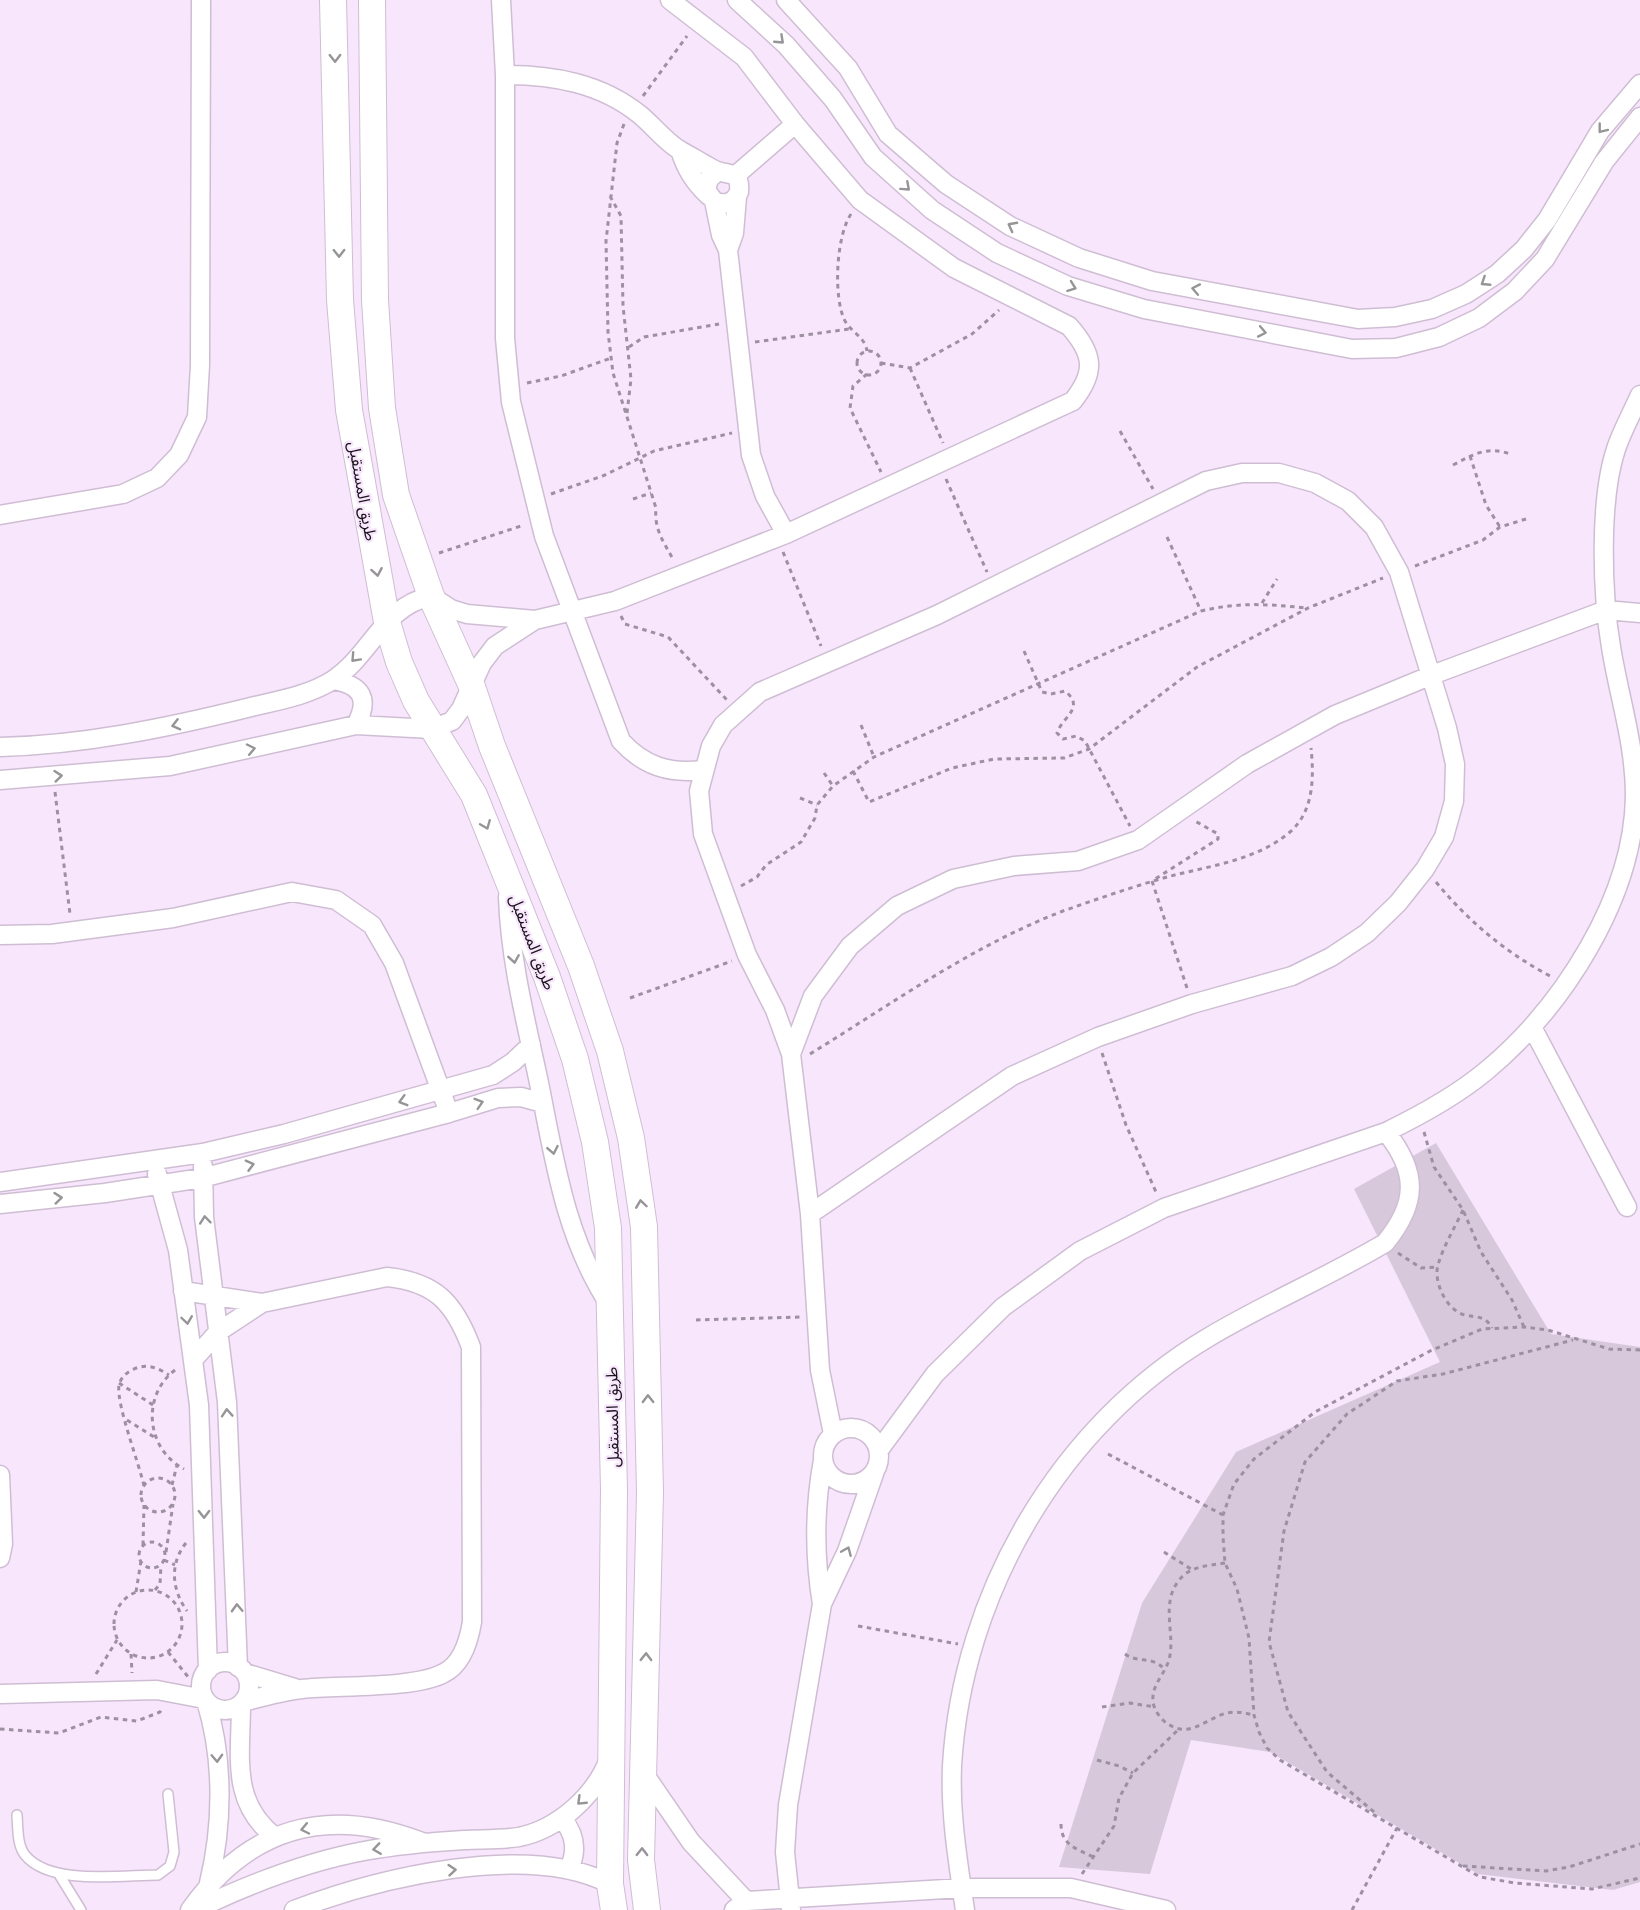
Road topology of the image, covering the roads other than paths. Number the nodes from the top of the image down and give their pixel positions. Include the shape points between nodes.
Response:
1 (201, 0) edge
2 (333, 0) edge
3 (372, 0) edge
4 (501, 0) edge
5 (670, 0) edge
6 (737, 0) edge
7 (786, 0) edge
8 (505, 75) junction
9 (1640, 84) edge
10 (1640, 117) edge
11 (795, 124) junction
12 (680, 150) junction
13 (727, 174) junction
14 (737, 197) junction
15 (711, 199) junction
16 (728, 250) junction
17 (1640, 395) edge
18 (0, 515) edge
19 (367, 515) junction
20 (781, 536) junction
21 (414, 549) junction
22 (431, 596) junction
23 (1606, 610) junction
24 (573, 611) junction
25 (1640, 613) edge
26 (535, 620) junction
27 (387, 622) junction
28 (1432, 675) junction
29 (333, 680) junction
30 (471, 684) junction
31 (356, 725) junction
32 (432, 729) junction
33 (492, 746) junction
34 (0, 747) edge
35 (702, 770) junction
36 (0, 780) edge
37 (474, 795) junction
38 (1634, 851) edge
39 (508, 880) junction
40 (0, 935) edge
41 (1532, 1027) junction
42 (531, 1045) junction
43 (791, 1060) junction
44 (441, 1090) junction
45 (543, 1102) junction
46 (449, 1113) junction
47 (1386, 1132) junction
48 (203, 1153) junction
49 (152, 1161) junction
50 (202, 1178) junction
51 (0, 1182) edge
52 (161, 1184) junction
53 (0, 1204) edge
54 (1627, 1207) dead end
55 (810, 1215) junction
56 (183, 1290) junction
57 (214, 1297) junction
58 (262, 1303) junction
59 (610, 1305) junction
60 (218, 1332) junction
61 (193, 1360) junction
62 (833, 1434) junction
63 (649, 1443) junction
64 (613, 1446) junction
65 (879, 1450) junction
66 (823, 1460) junction
67 (876, 1468) junction
68 (0, 1474) edge
69 (614, 1489) junction
70 (650, 1492) junction
71 (0, 1558) edge
72 (822, 1604) junction
73 (242, 1670) junction
74 (201, 1674) junction
75 (300, 1689) junction
76 (165, 1691) junction
77 (0, 1694) edge
78 (205, 1700) junction
79 (242, 1703) junction
80 (611, 1751) junction
81 (643, 1772) junction
82 (168, 1794) dead end
83 (17, 1815) dead end
84 (562, 1818) junction
85 (275, 1837) junction
86 (424, 1842) junction
87 (569, 1869) junction
88 (60, 1876) junction
89 (209, 1883) junction
90 (610, 1884) junction
91 (962, 1888) junction
92 (790, 1904) edge
93 (740, 1905) edge
94 (81, 1910) edge
95 (190, 1910) edge
96 (195, 1910) edge
97 (294, 1910) edge
98 (614, 1910) edge
99 (647, 1910) edge
100 (965, 1910) edge
101 (1166, 1910) edge

1 - 18 street via 197,417 179,454 157,478 123,494
2 -> 19 main road, طريق المستقبل via 340,300 349,410
3 - 21 main road, طريق المستقبل via 375,300 382,408 396,495
4 - 8 street
5 - 11 street via 744,57
6 -> 10 street via 786,45 833,99 873,158 932,210 997,253 1068,286 1144,309 1352,349 1396,348 1439,337 1479,318 1515,291 1545,259 1604,162
9 -> 7 street via 1600,131 1547,220 1497,274 1466,294 1431,309 1395,317 1358,319 1152,281 1079,258 1010,226 946,184 888,134 848,68
8 - 12 street via 540,75 575,82 609,95
8 - 24 street via 505,338 510,386 534,499
11 - 13 street
11 - 20 street via 860,200 954,268 1069,326 1087,352 1089,368 1087,383 1073,401
12 - 13 street
12 - 15 street via 696,184
13 - 14 street via 740,186
13 - 15 street via 709,179
14 - 15 street via 726,204
14 - 16 street via 734,233
15 - 16 street
16 - 20 street via 751,454
17 - 23 street via 1616,450 1609,488 1604,545
19 - 21 main road
19 -> 27 main road, طريق المستقبل
20 - 24 street via 615,601
21 - 22 main road, طريق المستقبل
22 - 26 street via 467,614
22 - 27 street via 413,600
22 - 30 main road, طريق المستقبل
23 - 25 street
23 - 28 street
23 - 38 street via 1631,740
24 - 26 street
24 - 35 street via 621,741 634,754 666,770
26 - 30 street via 495,646
27 -> 29 street
27 - 32 main road, طريق المستقبل via 399,662
28 - 35 street via 1399,572 1374,527 1348,501 1315,483 1279,473 1242,473 1206,481 937,615 760,692 723,725
28 - 43 street via 1309,728 1247,764 1138,840 1078,861 1014,866 953,879 897,906 850,946 813,996
28 - 55 street via 1453,755 1454,801 1444,837 1425,868 1398,903 1367,933 1292,976 1192,1004 1098,1037 1012,1076
29 - 31 street via 350,683 361,694 364,710
29 -> 34 street via 301,695 165,728
30 - 32 street via 452,721
30 - 33 main road, طريق المستقبل
31 - 32 street
36 -> 31 street via 170,766
32 - 37 main road, طريق المستقبل
33 - 37 main road via 472,772
63 -> 33 main road, طريق المستقبل via 644,1227 632,1138 610,1051 581,966
35 - 43 street via 701,823 747,955 775,1010
37 -> 39 main road, طريق المستقبل
38 - 41 street via 1605,916 1566,985
39 -> 42 street via 513,948
39 - 59 main road, طريق المستقبل via 575,1059 596,1142 608,1228
40 - 44 street via 73,931 173,918 292,892 336,900 372,925 394,963
41 - 47 street via 1486,1071 1419,1116
41 - 54 street
42 - 44 street via 493,1075
42 - 45 street
43 - 55 street
44 - 46 street
44 -> 48 street
46 -> 45 street via 498,1098 521,1097
45 -> 59 street via 576,1242
50 -> 46 street
47 - 65 street via 1164,1208 1080,1251 1003,1307 935,1374
47 - 91 street via 1402,1151 1410,1175 1410,1200 1401,1224 1385,1243 1208,1337 1150,1378 1098,1426 1052,1481 1014,1542 985,1607 959,1706 952,1766 953,1827
48 - 49 street
48 - 50 street
49 - 51 street
49 - 52 street
50 - 52 street
57 -> 50 street
53 -> 52 street
52 - 56 street via 178,1250
55 - 62 street via 820,1371
56 - 57 street
56 -> 61 street
57 - 58 street
57 - 60 street
58 - 60 street
58 - 75 street via 387,1277 406,1280 442,1297 461,1319 471,1347 472,1622 459,1659 445,1673 387,1684
59 - 64 main road, طريق المستقبل
60 - 61 street
73 -> 60 street via 231,1472
61 -> 74 street via 203,1475
62 - 65 street via 841,1429 860,1429 869,1434
62 - 66 street via 823,1450
63 - 64 main road via 635,1451
63 - 70 main road, طريق المستقبل
64 - 69 main road, طريق المستقبل
65 - 67 street
66 - 67 street via 831,1476 846,1484 864,1481
66 - 72 street via 815,1517
72 -> 67 street via 850,1542
68 - 71 street
69 - 70 main road via 628,1483 644,1486
69 - 80 main road, طريق المستقبل
81 -> 70 main road, طريق المستقبل
72 - 92 street via 788,1805 785,1852
73 - 74 street via 219,1663
73 - 75 street
73 - 79 street via 249,1688
74 - 76 street
74 - 78 street
75 - 79 street
76 - 77 street
76 - 78 street
78 - 79 street via 219,1710
78 -> 89 street via 216,1746 219,1823
79 - 85 street via 242,1788 259,1824
80 -> 84 street via 605,1770 586,1797
80 - 90 main road, طريق المستقبل
81 - 93 street
99 -> 81 main road, طريق المستقبل via 641,1860
82 - 88 lane via 174,1852 164,1871 158,1875
83 - 88 lane via 18,1839 24,1854
84 - 86 street via 519,1837
84 - 87 street via 574,1842
86 -> 85 street via 365,1825 324,1826
85 - 89 street via 229,1864
86 -> 96 street via 362,1851 302,1866 243,1887
87 - 90 street
97 -> 87 street via 372,1885 443,1871 534,1864
88 - 94 lane
89 - 95 street
90 - 98 main road, طريق المستقبل
91 - 92 street
91 - 100 street
91 - 101 street via 1071,1888
92 - 93 street

